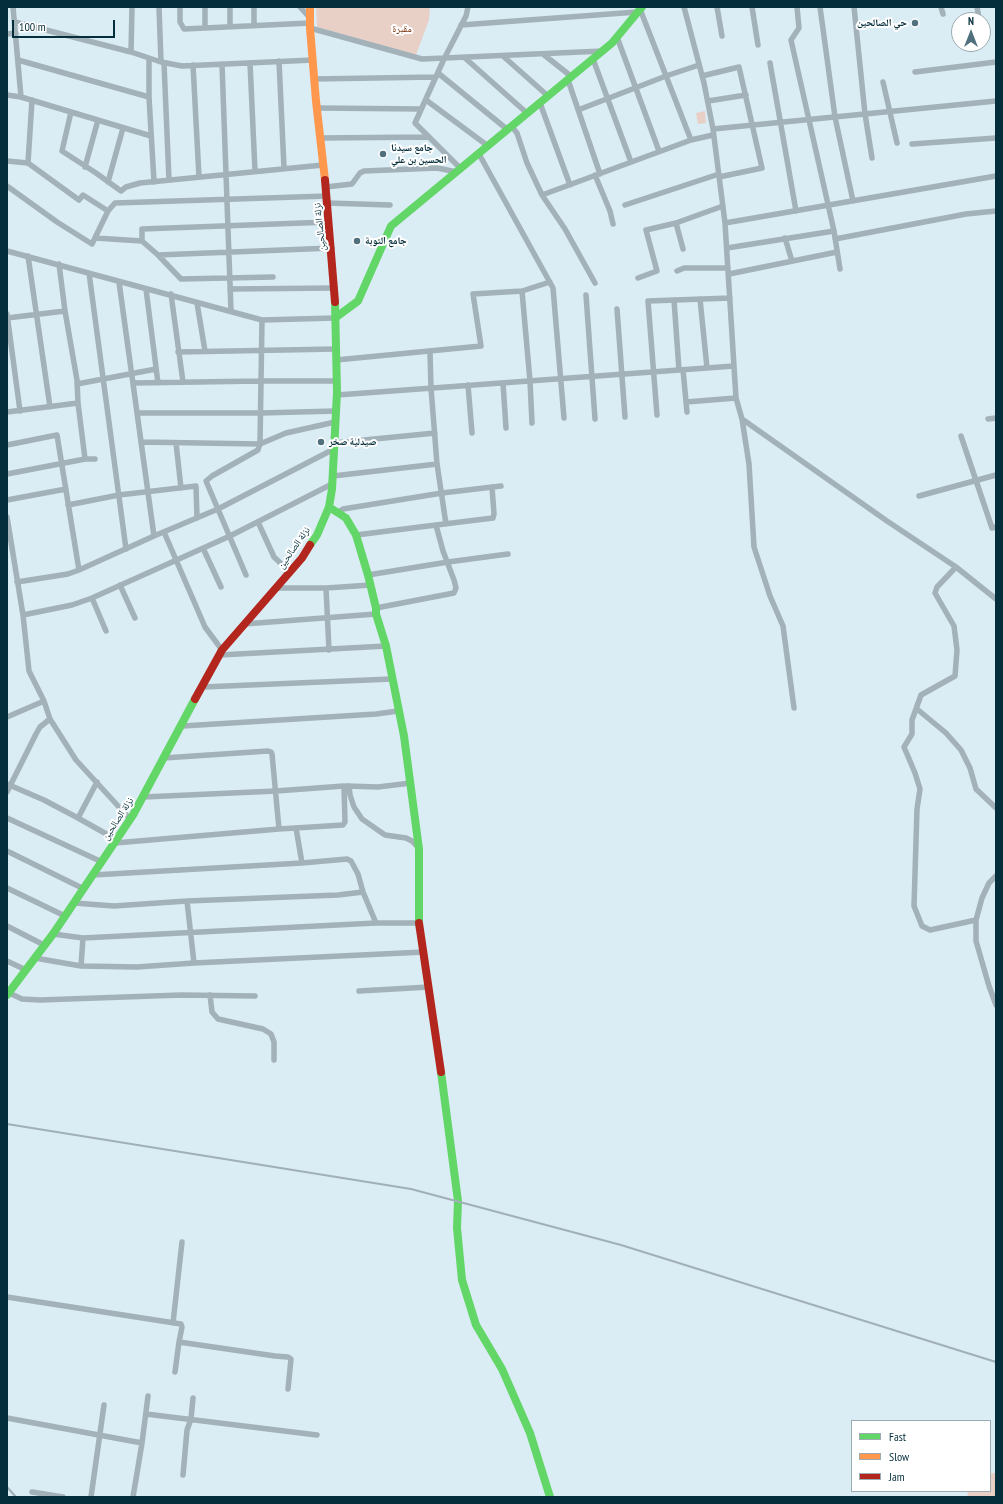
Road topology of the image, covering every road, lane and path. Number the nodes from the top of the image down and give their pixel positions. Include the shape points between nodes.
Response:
1 (13, 7) edge
2 (132, 7) edge
3 (159, 7) edge
4 (180, 7) edge
5 (205, 7) edge
6 (230, 7) edge
7 (254, 7) edge
8 (300, 7) edge
9 (310, 7) edge
10 (468, 7) edge
11 (684, 7) edge
12 (717, 7) edge
13 (752, 7) edge
14 (796, 7) edge
15 (820, 7) edge
16 (854, 7) edge
17 (941, 7) edge
18 (640, 9) edge
19 (943, 14) dead end
20 (15, 22) junction
21 (310, 23) junction
22 (254, 25) junction
23 (461, 25) junction
24 (230, 27) junction
25 (205, 28) junction
26 (16, 33) junction
27 (7, 34) edge
28 (722, 36) dead end
29 (617, 37) junction
30 (758, 45) dead end
31 (603, 51) junction
32 (131, 52) junction
33 (543, 54) junction
34 (503, 56) junction
35 (149, 58) junction
36 (465, 58) junction
37 (444, 59) junction
38 (593, 59) junction
39 (18, 60) junction
40 (313, 60) junction
41 (279, 61) junction
42 (996, 62) edge
43 (162, 63) junction
44 (250, 63) junction
45 (770, 63) dead end
46 (222, 64) junction
47 (193, 65) junction
48 (699, 65) junction
49 (914, 72) dead end
50 (437, 75) junction
51 (666, 76) junction
52 (702, 76) junction
53 (570, 78) junction
54 (314, 79) junction
55 (883, 82) dead end
56 (636, 88) junction
57 (7, 95) edge
58 (746, 95) junction
59 (548, 96) junction
60 (21, 97) junction
61 (149, 97) junction
62 (607, 99) junction
63 (32, 100) junction
64 (426, 100) junction
65 (708, 101) junction
66 (996, 101) edge
67 (540, 103) junction
68 (317, 108) junction
69 (421, 109) junction
70 (578, 110) junction
71 (890, 111) junction
72 (71, 112) junction
73 (528, 114) junction
74 (865, 114) junction
75 (836, 117) junction
76 (808, 119) junction
77 (98, 120) junction
78 (781, 122) junction
79 (753, 125) junction
80 (123, 128) junction
81 (510, 128) junction
82 (713, 132) junction
83 (152, 136) junction
84 (429, 137) junction
85 (320, 138) junction
86 (996, 138) edge
87 (690, 140) junction
88 (897, 143) dead end
89 (912, 144) dead end
90 (488, 146) junction
91 (659, 151) junction
92 (479, 154) junction
93 (872, 158) dead end
94 (7, 160) edge
95 (631, 162) junction
96 (28, 163) junction
97 (323, 165) junction
98 (85, 167) junction
99 (284, 168) junction
100 (459, 170) junction
101 (255, 171) junction
102 (226, 174) junction
103 (597, 174) junction
104 (719, 176) junction
105 (996, 176) edge
106 (199, 177) junction
107 (169, 180) junction
108 (108, 182) junction
109 (154, 182) junction
110 (570, 185) junction
111 (7, 186) edge
112 (326, 186) junction
113 (542, 195) junction
114 (327, 199) junction
115 (227, 200) junction
116 (853, 201) junction
117 (390, 205) dead end
118 (827, 205) junction
119 (625, 206) dead end
120 (723, 206) junction
121 (108, 211) junction
122 (796, 211) junction
123 (996, 211) edge
124 (329, 222) junction
125 (725, 223) junction
126 (613, 224) dead end
127 (676, 224) junction
128 (228, 225) junction
129 (834, 231) junction
130 (95, 238) junction
131 (785, 238) junction
132 (834, 239) junction
133 (142, 241) junction
134 (332, 248) junction
135 (727, 248) junction
136 (683, 249) dead end
137 (7, 251) edge
138 (229, 251) junction
139 (837, 252) junction
140 (158, 255) junction
141 (28, 256) junction
142 (792, 262) junction
143 (59, 264) junction
144 (840, 269) dead end
145 (677, 270) dead end
146 (728, 271) junction
147 (89, 273) junction
148 (230, 277) junction
149 (273, 277) dead end
150 (638, 278) dead end
151 (119, 282) junction
152 (550, 282) junction
153 (595, 283) dead end
154 (335, 288) junction
155 (146, 289) junction
156 (230, 290) junction
157 (522, 291) junction
158 (171, 294) junction
159 (586, 295) dead end
160 (730, 298) junction
161 (700, 299) junction
162 (674, 300) junction
163 (197, 303) junction
164 (618, 309) dead end
165 (65, 311) junction
166 (231, 311) junction
167 (7, 314) edge
168 (36, 314) junction
169 (7, 318) edge
170 (335, 318) junction
171 (262, 320) junction
172 (336, 350) junction
173 (205, 351) junction
174 (261, 351) junction
175 (178, 352) junction
176 (430, 352) junction
177 (336, 360) junction
178 (734, 366) junction
179 (706, 368) junction
180 (156, 369) junction
181 (681, 370) junction
182 (654, 372) junction
183 (132, 373) junction
184 (622, 374) junction
185 (592, 376) junction
186 (560, 378) junction
187 (102, 380) junction
188 (261, 381) junction
189 (530, 381) junction
190 (183, 382) junction
191 (337, 382) junction
192 (133, 383) junction
193 (158, 383) junction
194 (503, 383) junction
195 (77, 384) junction
196 (468, 385) junction
197 (431, 388) junction
198 (337, 395) junction
199 (736, 398) junction
200 (686, 402) junction
201 (78, 403) junction
202 (50, 406) junction
203 (20, 411) junction
204 (336, 411) junction
205 (7, 412) edge
206 (687, 412) dead end
207 (137, 413) junction
208 (261, 413) junction
209 (657, 415) dead end
210 (625, 417) dead end
211 (564, 418) dead end
212 (742, 418) junction
213 (996, 418) edge
214 (595, 419) dead end
215 (988, 420) dead end
216 (335, 422) junction
217 (532, 423) dead end
218 (506, 428) dead end
219 (435, 433) junction
220 (472, 433) dead end
221 (961, 436) dead end
222 (141, 442) junction
223 (176, 443) junction
224 (260, 444) junction
225 (7, 445) edge
226 (334, 446) junction
227 (85, 459) junction
228 (95, 459) dead end
229 (62, 464) junction
230 (437, 464) junction
231 (7, 474) edge
232 (996, 475) edge
233 (332, 480) junction
234 (975, 481) junction
235 (501, 486) dead end
236 (492, 487) junction
237 (181, 488) junction
238 (66, 490) junction
239 (148, 490) junction
240 (442, 493) junction
241 (119, 494) junction
242 (919, 496) dead end
243 (7, 500) edge
244 (68, 505) junction
245 (329, 507) junction
246 (218, 509) junction
247 (338, 512) junction
248 (7, 517) edge
249 (197, 518) junction
250 (258, 522) junction
251 (446, 524) junction
252 (436, 525) junction
253 (996, 527) edge
254 (164, 532) junction
255 (356, 535) junction
256 (154, 536) junction
257 (230, 536) junction
258 (8, 539) edge
259 (204, 548) junction
260 (126, 549) junction
261 (508, 554) dead end
262 (177, 560) junction
263 (448, 562) junction
264 (956, 567) junction
265 (79, 570) junction
266 (290, 572) junction
267 (246, 575) dead end
268 (368, 575) junction
269 (17, 582) junction
270 (120, 585) junction
271 (371, 585) junction
272 (221, 587) dead end
273 (276, 588) junction
274 (326, 588) junction
275 (92, 598) junction
276 (996, 599) edge
277 (376, 611) junction
278 (23, 615) junction
279 (135, 618) dead end
280 (327, 618) junction
281 (244, 624) junction
282 (106, 631) dead end
283 (386, 646) junction
284 (329, 650) junction
285 (221, 653) junction
286 (392, 679) junction
287 (202, 687) junction
288 (44, 701) junction
289 (794, 708) dead end
290 (917, 709) junction
291 (398, 711) junction
292 (7, 717) edge
293 (50, 719) junction
294 (183, 726) junction
295 (164, 758) junction
296 (97, 782) junction
297 (411, 783) junction
298 (9, 785) edge
299 (346, 786) junction
300 (276, 791) junction
301 (7, 792) edge
302 (144, 797) junction
303 (996, 808) edge
304 (7, 818) edge
305 (78, 818) junction
306 (130, 819) junction
307 (296, 828) junction
308 (280, 829) junction
309 (116, 841) junction
310 (419, 849) junction
311 (7, 851) edge
312 (102, 862) junction
313 (302, 863) junction
314 (93, 875) junction
315 (996, 876) edge
316 (7, 888) edge
317 (84, 889) junction
318 (363, 892) junction
319 (186, 901) junction
320 (74, 903) junction
321 (65, 916) junction
322 (976, 920) junction
323 (376, 923) junction
324 (419, 923) junction
325 (7, 926) edge
326 (191, 932) junction
327 (53, 934) junction
328 (83, 938) junction
329 (44, 945) junction
330 (424, 952) junction
331 (35, 958) junction
332 (7, 961) edge
333 (194, 963) junction
334 (81, 966) junction
335 (26, 970) junction
336 (428, 988) junction
337 (359, 991) dead end
338 (7, 993) edge
339 (210, 995) junction
340 (255, 996) dead end
341 (996, 1005) edge
342 (274, 1060) dead end
343 (182, 1242) dead end
344 (7, 1297) edge
345 (173, 1323) junction
346 (179, 1342) junction
347 (175, 1372) dead end
348 (288, 1389) dead end
349 (148, 1396) dead end
350 (193, 1398) dead end
351 (104, 1405) dead end
352 (146, 1414) junction
353 (7, 1418) edge
354 (191, 1419) junction
355 (100, 1435) junction
356 (317, 1435) dead end
357 (142, 1443) junction
358 (183, 1475) dead end
359 (32, 1492) dead end
360 (63, 1497) edge
361 (92, 1497) edge
362 (133, 1497) edge
363 (550, 1497) edge

1 - 20 street
2 - 32 street
3 - 43 street
4 - 25 street via 180,22 184,29
5 - 25 street
6 - 24 street
7 - 22 street
8 - 21 street
9 - 21 street, نزلة الصالحين
10 - 23 street
11 - 48 street
12 - 28 street
13 - 30 street
14 - 76 street via 799,28 791,40
15 - 75 street
16 - 74 street
17 - 19 street
18 - 23 street
18 - 29 street
18 - 51 street
20 - 26 street
20 - 32 street
21 - 22 street
21 - 37 street via 422,59
21 - 40 street, نزلة الصالحين
22 - 24 street
23 - 37 street
24 - 25 street
26 - 27 street
26 - 39 street
29 - 31 street
29 - 56 street
31 - 33 street
31 - 38 street
32 - 35 street
33 - 34 street
33 - 53 street
34 - 36 street
34 - 59 street
35 - 43 street
35 - 61 street
36 - 37 street
36 - 73 street
37 - 50 street
38 - 53 street
38 - 62 street
39 - 60 street
39 - 61 street
40 - 41 street
40 - 54 street, نزلة الصالحين
41 - 44 street
41 - 99 street
42 - 49 street
43 - 47 street
43 - 107 street
44 - 46 street
44 - 101 street
45 - 78 street
46 - 47 street
46 - 102 street
47 - 106 street
48 - 51 street
48 - 52 street
50 - 54 street
50 - 64 street
50 - 81 street
51 - 56 street
51 - 87 street
52 - 58 street via 739,67
52 - 65 street
53 - 59 street
53 - 70 street
54 - 68 street, نزلة الصالحين
55 - 71 street
56 - 62 street
56 - 91 street
57 - 60 street
58 - 65 street
58 - 79 street
59 - 67 street
60 - 63 street
61 - 83 street
62 - 70 street
62 - 95 street
63 - 72 street
63 - 96 street
64 - 69 street
64 - 90 street
65 - 82 street
66 - 71 street
67 - 73 street
67 - 110 street
68 - 69 street
68 - 85 street, نزلة الصالحين
69 - 84 street via 415,123
70 - 103 street
71 - 74 street
71 - 88 street
72 - 77 street
72 - 98 street via 62,151
73 - 81 street
74 - 75 street
74 - 93 street
75 - 76 street
75 - 116 street
76 - 78 street
76 - 118 street
77 - 80 street
77 - 98 street
78 - 79 street
78 - 122 street
79 - 82 street
79 - 104 street via 762,168
80 - 83 street
80 - 108 street
81 - 90 street
81 - 113 street via 517,133
82 - 87 street
82 - 104 street
83 - 109 street
84 - 85 street
84 - 100 street
85 - 97 street, نزلة الصالحين
86 - 89 street
87 - 91 street
90 - 92 street
91 - 95 street
92 - 100 street
92 - 152 street
94 - 96 street
95 - 103 street
96 - 121 street via 79,200 83,195
97 - 99 street
97 - 112 street, نزلة الصالحين
98 - 108 street
99 - 101 street
100 - 112 street via 437,168 364,171 352,184
100 - 170 street via 391,226 358,301
101 - 102 street
102 - 106 street
102 - 115 street
103 - 110 street
103 - 126 street
104 - 119 street
104 - 120 street
105 - 116 street
106 - 107 street
107 - 109 street
108 - 109 street via 121,191 140,183
110 - 113 street
111 - 130 street via 92,244
112 - 114 street, نزلة الصالحين
113 - 153 street via 565,229
114 - 115 street
114 - 117 street
114 - 124 street, نزلة الصالحين
115 - 121 street via 115,203
115 - 128 street
116 - 118 street
118 - 122 street
118 - 129 street
120 - 125 street
120 - 127 street
121 - 130 street
122 - 125 street
123 - 132 street via 966,214
124 - 128 street
124 - 134 street, نزلة الصالحين
125 - 135 street
127 - 136 street
127 - 150 street via 646,230 657,271
128 - 133 street via 142,229
128 - 138 street
129 - 131 street
129 - 132 street
130 - 133 street
131 - 135 street
131 - 142 street
132 - 139 street
133 - 140 street
134 - 138 street
134 - 154 street, نزلة الصالحين
135 - 146 street
137 - 141 street
138 - 140 street
138 - 148 street
139 - 142 street
139 - 144 street
140 - 148 street via 181,279
141 - 143 street
141 - 168 street
142 - 146 street
143 - 147 street
143 - 165 street
145 - 146 street via 684,268
146 - 160 street
147 - 151 street
147 - 187 street
148 - 149 street
148 - 156 street
151 - 155 street
151 - 183 street
152 - 157 street
152 - 186 street via 553,288
154 - 156 street
154 - 170 street, نزلة الصالحين
155 - 158 street
155 - 180 street
156 - 166 street
157 - 176 street via 472,294 481,346
157 - 189 street
158 - 163 street
158 - 175 street
159 - 185 street
160 - 161 street
160 - 178 street
161 - 162 street
161 - 179 street
162 - 181 street
162 - 182 street via 648,301
163 - 166 street
163 - 173 street
164 - 184 street
165 - 168 street
165 - 195 street
166 - 171 street
167 - 169 street
168 - 169 street
168 - 202 street
169 - 203 street
170 - 171 street
170 - 172 street, نزلة الصالحين
171 - 174 street
172 - 174 street
172 - 177 street, نزلة الصالحين
173 - 174 street
173 - 175 street
174 - 188 street
175 - 190 street
176 - 177 street
176 - 197 street
177 - 191 street, نزلة الصالحين
178 - 179 street
178 - 199 street
179 - 181 street
180 - 183 street
180 - 193 street
181 - 182 street
181 - 200 street
182 - 184 street
182 - 209 street
183 - 187 street
183 - 192 street
184 - 185 street
184 - 210 street
185 - 186 street
185 - 214 street
186 - 189 street
186 - 211 street
187 - 195 street
187 - 241 street
188 - 190 street
188 - 191 street
188 - 208 street
189 - 194 street
189 - 217 street
190 - 193 street
191 - 198 street, نزلة الصالحين
192 - 193 street
192 - 207 street
194 - 196 street
194 - 218 street
195 - 201 street
196 - 197 street
196 - 220 street
197 - 198 street
197 - 219 street
198 - 204 street, نزلة الصالحين
199 - 200 street
199 - 212 street
200 - 206 street
201 - 202 street
201 - 227 street
202 - 203 street
203 - 205 street
204 - 208 street
204 - 216 street, نزلة الصالحين
207 - 208 street
207 - 222 street
208 - 224 street
212 - 264 street via 887,522
212 - 289 street via 749,464 754,547 783,626
213 - 215 street
216 - 224 street via 286,433
216 - 226 street, نزلة الصالحين
219 - 226 street
219 - 230 street
221 - 234 street
222 - 223 street
222 - 239 street
223 - 224 street
223 - 237 street
224 - 246 street via 258,450 206,481
225 - 229 street via 57,435
226 - 233 street, نزلة الصالحين
226 - 246 street
227 - 228 street
227 - 229 street
229 - 231 street
229 - 238 street
230 - 233 street
230 - 240 street
232 - 234 street
233 - 245 street, نزلة الصالحين
233 - 250 street
234 - 242 street
234 - 253 street via 992,528
235 - 236 street
236 - 240 street
236 - 251 street via 493,518
237 - 239 street
237 - 249 street via 196,486
238 - 243 street
238 - 244 street
239 - 241 street
239 - 256 street
240 - 247 street via 343,509
240 - 251 street
241 - 244 street
241 - 260 street
244 - 265 street
245 - 247 street
245 - 266 street, نزلة الصالحين via 317,535
246 - 249 street
246 - 257 street
247 - 255 street via 346,518
248 - 258 street
249 - 254 street
250 - 257 street
250 - 266 street via 274,557
251 - 252 street
252 - 255 street
252 - 263 street
254 - 256 street
254 - 262 street
255 - 268 street
256 - 260 street
257 - 259 street
257 - 267 street
258 - 269 street
259 - 262 street
259 - 272 street
260 - 265 street
261 - 263 street
262 - 270 street
262 - 285 street via 205,627
263 - 268 street
263 - 277 street via 456,588 454,593
264 - 276 street
264 - 290 street via 937,587 935,593 954,626 957,650 955,676 921,695
265 - 269 street
266 - 273 street, نزلة الصالحين
268 - 271 street
269 - 278 street
270 - 275 street
270 - 279 street
271 - 274 street
271 - 277 street
273 - 274 street
273 - 281 street, نزلة الصالحين
274 - 280 street
275 - 278 street via 72,605
275 - 282 street
277 - 280 street
277 - 283 street
278 - 288 street via 30,671
280 - 281 street
280 - 284 street
281 - 285 street, نزلة الصالحين
283 - 284 street
283 - 286 street
284 - 285 street
285 - 287 street, نزلة الصالحين
286 - 287 street
286 - 291 street
287 - 294 street, نزلة الصالحين
288 - 292 street
288 - 293 street
290 - 303 street via 946,733 961,750 976,789
290 - 322 street via 912,720 912,734 904,747 920,789 914,906 922,926 930,930
291 - 294 street
291 - 297 street
293 - 296 street via 76,760
293 - 298 street via 40,727
294 - 295 street, نزلة الصالحين
295 - 300 street via 268,751 272,754
295 - 302 street, نزلة الصالحين
296 - 305 street
296 - 306 street
297 - 299 street via 378,787
297 - 310 street
298 - 301 street
298 - 305 street
299 - 300 street
299 - 307 street via 344,824
299 - 310 street via 362,819 385,835 412,841
300 - 302 street
300 - 308 street
302 - 306 street, نزلة الصالحين
304 - 312 street
305 - 309 street
306 - 309 street, نزلة الصالحين
307 - 308 street
307 - 313 street
308 - 309 street
309 - 312 street, نزلة الصالحين
310 - 324 street
311 - 317 street
312 - 314 street, نزلة الصالحين
313 - 314 street
313 - 318 street via 349,859 358,874
314 - 317 street, نزلة الصالحين
315 - 322 street via 989,883 982,898
316 - 321 street
317 - 320 street, نزلة الصالحين
318 - 319 street
318 - 323 street
319 - 320 street via 114,906
319 - 326 street
320 - 321 street, نزلة الصالحين
321 - 327 street, نزلة الصالحين
322 - 341 street via 976,941
323 - 324 street
323 - 326 street
324 - 330 street
325 - 329 street
326 - 328 street
326 - 333 street
327 - 328 street
327 - 329 street, نزلة الصالحين
328 - 334 street
329 - 331 street, نزلة الصالحين
330 - 333 street
330 - 336 street
331 - 334 street
331 - 335 street, نزلة الصالحين
332 - 335 street
333 - 334 street via 137,967
335 - 338 street, نزلة الصالحين
336 - 337 street
336 - 363 street via 458,1201 457,1228 462,1280 476,1325 502,1369 530,1433
338 - 339 street via 22,999 40,1000
339 - 340 street
339 - 342 street via 212,1012 218,1019 263,1029 271,1034 274,1042
343 - 345 street
344 - 345 street
345 - 346 street via 182,1325
346 - 347 street
346 - 348 street via 290,1357
349 - 352 street
350 - 354 street
351 - 355 street
352 - 354 street
352 - 357 street
353 - 355 street
354 - 356 street
354 - 358 street via 187,1430
355 - 357 street
355 - 361 street
357 - 362 street
359 - 360 street

